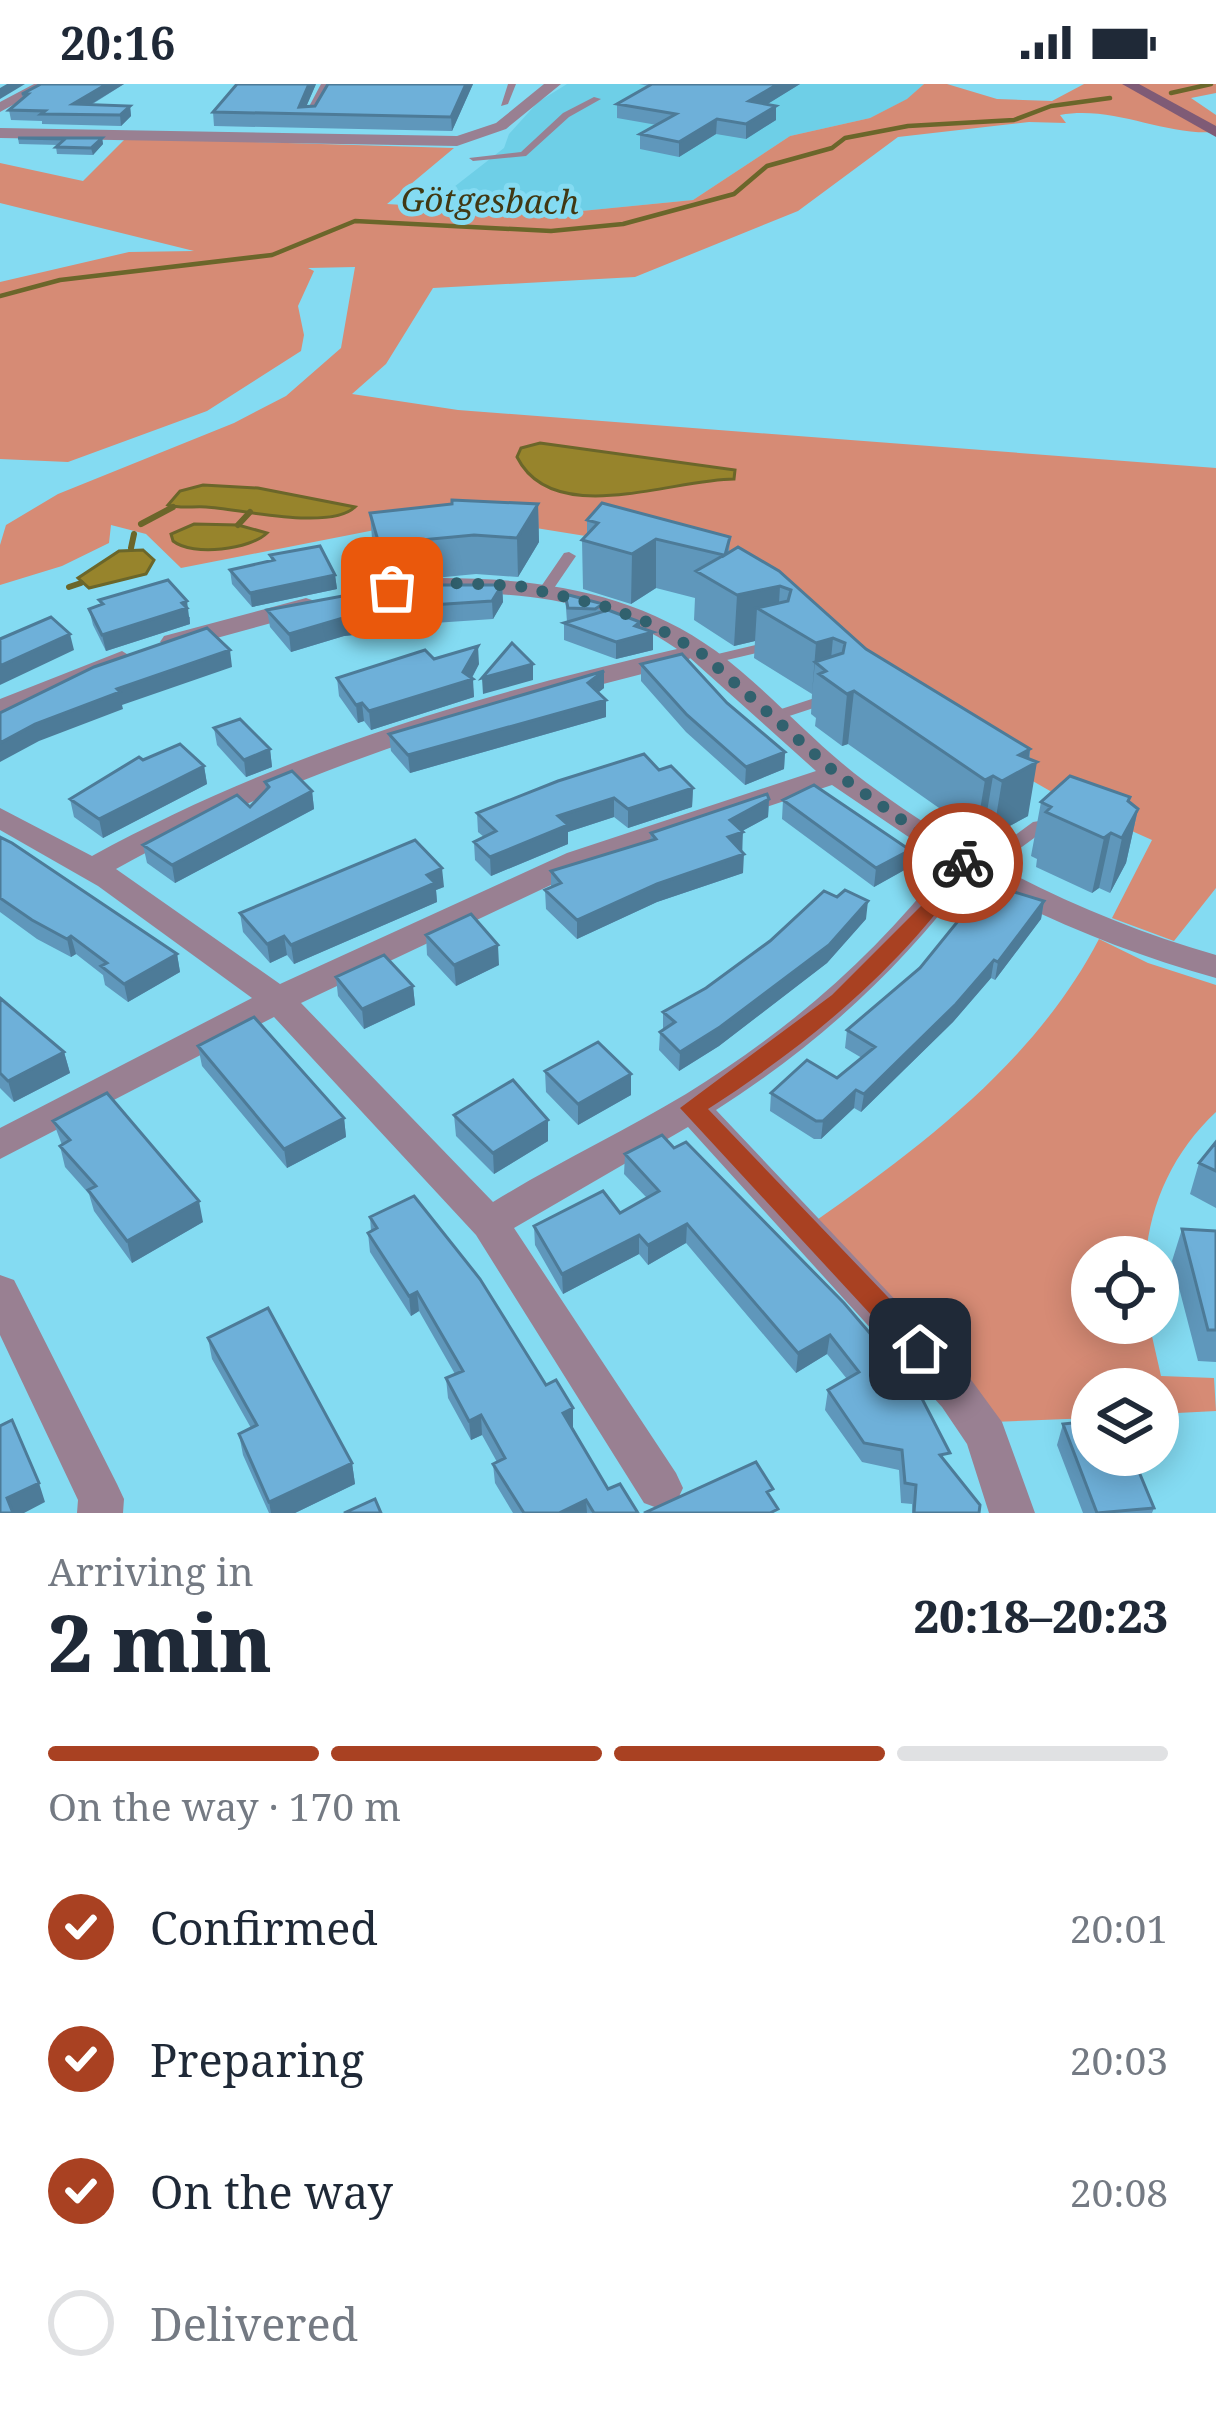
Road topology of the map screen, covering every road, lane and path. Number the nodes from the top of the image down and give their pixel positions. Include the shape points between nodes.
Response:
1 (44, 84) edge
2 (328, 84) edge
3 (512, 84) edge
4 (1130, 84) edge
5 (548, 85) edge
6 (597, 99) dead end
7 (504, 104) dead end
8 (0, 108) edge
9 (308, 115) edge
10 (1216, 132) edge
11 (0, 133) edge
12 (479, 138) junction
13 (471, 159) joint
14 (569, 556) dead end
15 (545, 591) junction
16 (370, 592) edge
17 (326, 602) edge
18 (778, 644) edge
19 (705, 656) junction
20 (830, 698) edge
21 (0, 709) edge
22 (771, 718) junction
23 (837, 774) junction
24 (0, 817) edge
25 (1039, 826) dead end
26 (973, 865) junction
27 (93, 869) junction
28 (1216, 967) edge
29 (277, 999) junction
30 (692, 1108) junction
31 (0, 1145) edge
32 (490, 1224) junction
33 (0, 1292) edge
34 (660, 1488) dead end
35 (100, 1513) edge
36 (1012, 1513) edge

1 - 8 street
2 - 9 street
3 - 7 lane
4 - 10 main road
5 - 12 street via 506,126
6 - 13 lane via 523,154
11 - 12 street
12 - 13 street
14 - 15 lane
15 - 16 street via 461,583
15 - 19 street via 647,622
17 - 21 street via 130,656
18 - 19 lane
19 - 22 street
19 - 27 street via 470,706 350,747 202,808
20 - 22 lane
22 - 23 street
23 - 26 street
23 - 29 street via 578,860
24 - 27 street
25 - 26 lane
26 - 28 street via 1093,924
26 - 30 street via 840,1000
27 - 29 street
29 - 31 street
29 - 32 street
30 - 32 street
30 - 36 street via 957,1394 986,1436
32 - 34 street
33 - 35 street via 101,1499

